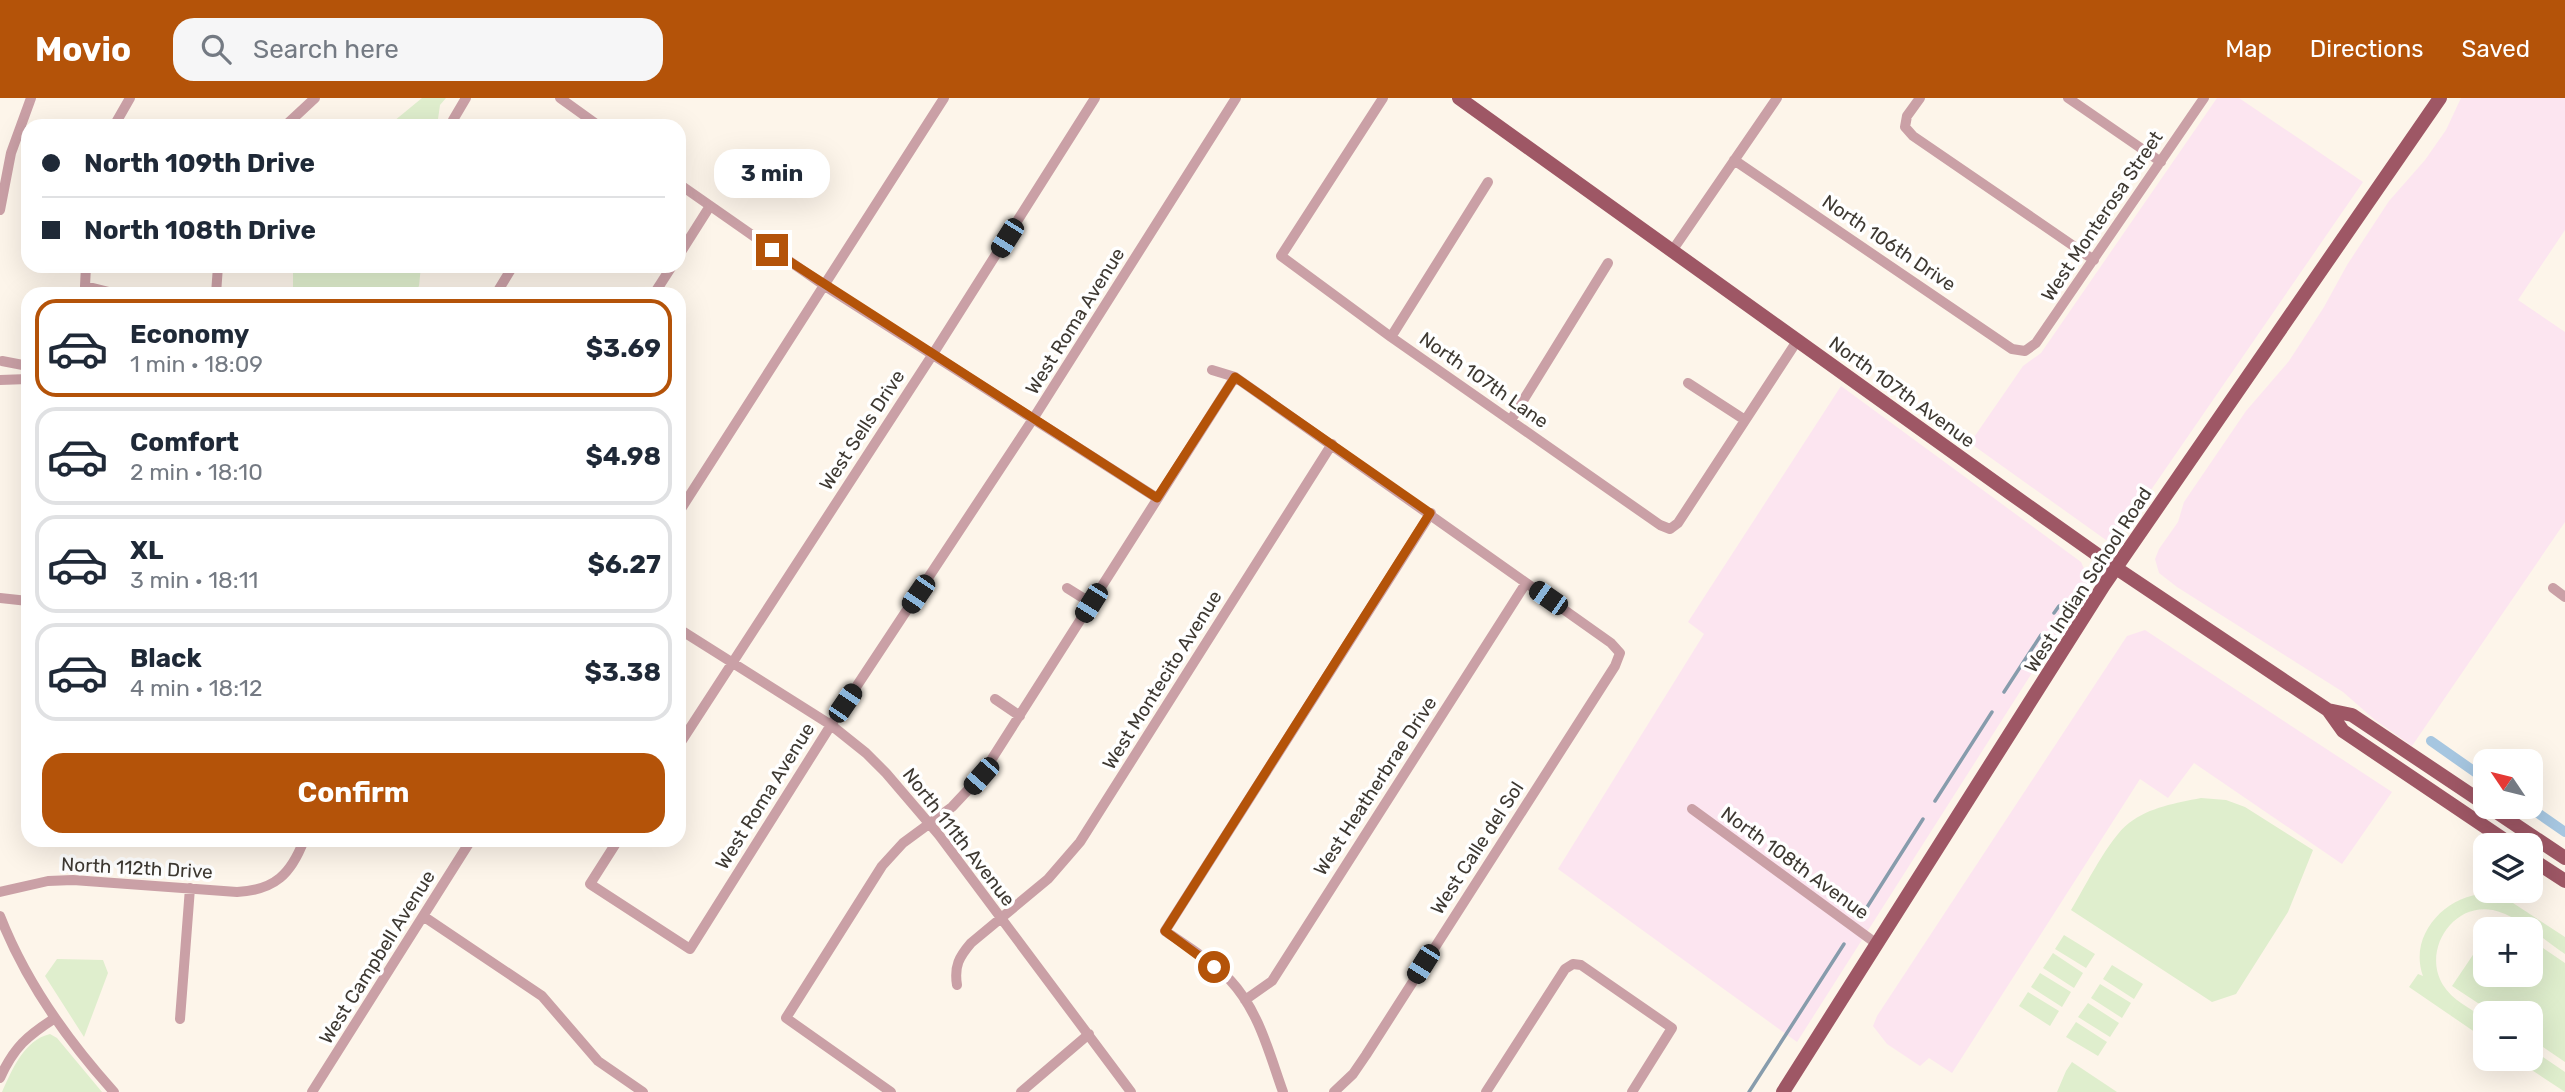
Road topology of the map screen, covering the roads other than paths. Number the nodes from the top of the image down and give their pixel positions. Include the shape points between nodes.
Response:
1 (31, 98) edge
2 (130, 98) edge
3 (315, 98) edge
4 (467, 98) edge
5 (560, 98) edge
6 (944, 98) edge
7 (1095, 98) edge
8 (1236, 98) edge
9 (1383, 98) edge
10 (1459, 98) edge
11 (1777, 98) edge
12 (1920, 98) edge
13 (2068, 98) edge
14 (2204, 98) edge
15 (2440, 98) edge
16 (22, 119) edge
17 (118, 119) edge
18 (292, 119) edge
19 (459, 119) edge
20 (588, 119) edge
21 (21, 122) edge
22 (1734, 160) junction
23 (4, 162) edge
24 (2161, 162) junction
25 (1488, 182) dead end
26 (686, 189) edge
27 (710, 206) junction
28 (0, 210) edge
29 (686, 244) edge
30 (1672, 251) junction
31 (2094, 260) junction
32 (1608, 263) dead end
33 (825, 286) junction
34 (1391, 337) junction
35 (1797, 341) junction
36 (2025, 351) joint
37 (933, 354) junction
38 (1, 358) edge
39 (21, 364) edge
40 (1212, 370) dead end
41 (1235, 377) junction
42 (21, 379) edge
43 (0, 380) edge
44 (1688, 383) dead end
45 (1033, 419) junction
46 (1511, 420) junction
47 (1745, 420) junction
48 (1332, 444) junction
49 (1157, 498) junction
50 (686, 501) edge
51 (1430, 513) junction
52 (2116, 568) junction
53 (1526, 583) junction
54 (1068, 588) dead end
55 (2553, 588) dead end
56 (2565, 597) edge
57 (0, 598) edge
58 (21, 600) edge
59 (1091, 603) junction
60 (686, 633) edge
61 (732, 662) junction
62 (995, 699) dead end
63 (2328, 710) junction
64 (1020, 716) junction
65 (831, 724) junction
66 (686, 734) edge
67 (2473, 796) edge
68 (1692, 809) dead end
69 (2508, 819) edge
70 (930, 823) junction
71 (2494, 833) edge
72 (301, 847) edge
73 (467, 847) edge
74 (614, 847) edge
75 (2565, 858) edge
76 (2543, 867) edge
77 (2565, 881) edge
78 (190, 888) junction
79 (0, 892) edge
80 (0, 916) edge
81 (423, 916) junction
82 (1000, 918) junction
83 (1877, 944) junction
84 (957, 985) dead end
85 (1245, 1000) junction
86 (55, 1018) junction
87 (180, 1019) dead end
88 (1089, 1034) junction
89 (0, 1078) edge
90 (114, 1092) edge
91 (312, 1092) edge
92 (643, 1092) edge
93 (891, 1092) edge
94 (1021, 1092) edge
95 (1131, 1092) edge
96 (1283, 1092) edge
97 (1334, 1092) edge
98 (1486, 1092) edge
99 (1632, 1092) edge
100 (1783, 1092) edge

1 - 16 street
2 - 17 street
3 - 18 street
4 - 19 street
5 - 20 street
6 - 33 street
7 - 37 street, West Sells Drive
8 - 45 street, West Roma Avenue
9 - 34 street, North 107th Lane via 1281,256
10 - 30 main road, North 107th Avenue
11 - 22 street
12 - 31 street via 1905,127 1913,136
13 - 24 street
14 - 24 street, West Monterosa Street
15 - 52 main road, West Indian School Road
21 - 23 street
22 - 30 street
22 - 36 street, North 106th Drive via 2012,349
23 - 28 street
24 - 31 street, West Monterosa Street
25 - 34 street
26 - 27 street
27 - 29 street
27 - 33 street
30 - 35 main road, North 107th Avenue
31 - 36 street, West Monterosa Street via 2036,343
32 - 46 street
33 - 37 street
33 - 50 street
34 - 46 street, North 107th Lane
35 - 47 street
35 - 52 main road, North 107th Avenue
37 - 45 street
37 - 61 street, West Sells Drive
38 - 39 street
38 - 43 street via 4,373
40 - 41 street
41 - 48 street
41 - 49 street
42 - 43 street
44 - 47 street
45 - 49 street
45 - 65 street, West Roma Avenue
46 - 47 street, North 107th Lane via 1670,529
48 - 51 street
48 - 82 street, West Montecito Avenue via 1080,842 1048,879
49 - 59 street
51 - 53 street
51 - 85 street via 1165,931 1227,977
52 - 63 main road, North 107th Avenue
52 - 83 main road, West Indian School Road
53 - 85 street, West Heatherbrae Drive via 1272,981
53 - 97 street, West Calle del Sol via 1620,653 1366,1055
54 - 59 street
55 - 56 street
57 - 58 street
59 - 64 street
60 - 61 street, North 111th Avenue
61 - 65 street, North 111th Avenue
61 - 66 street, West Sells Drive
62 - 64 street
63 - 67 main road, North 107th Avenue via 2352,715
63 - 71 main road, North 107th Avenue via 2343,731
64 - 70 street via 981,776
65 - 70 street, North 111th Avenue via 866,753
65 - 74 street, West Roma Avenue via 690,949 590,884
68 - 83 street, North 108th Avenue
69 - 75 main road, North 107th Avenue
70 - 82 street, North 111th Avenue
70 - 93 street via 882,866 786,1018
72 - 78 street, North 112th Drive via 287,873 256,891
73 - 81 street, West Campbell Avenue
76 - 77 main road
78 - 79 street, North 112th Drive via 48,881
78 - 87 street
80 - 86 street
81 - 91 street, West Campbell Avenue
81 - 92 street via 542,996 598,1061
82 - 84 street, West Montecito Avenue via 961,955 954,970
82 - 88 street, North 111th Avenue
83 - 100 main road, West Indian School Road
85 - 96 street via 1261,1029
86 - 89 street via 16,1048
86 - 90 street
88 - 94 street
88 - 95 street, North 111th Avenue
98 - 99 street via 1565,969 1573,964 1581,965 1672,1028

